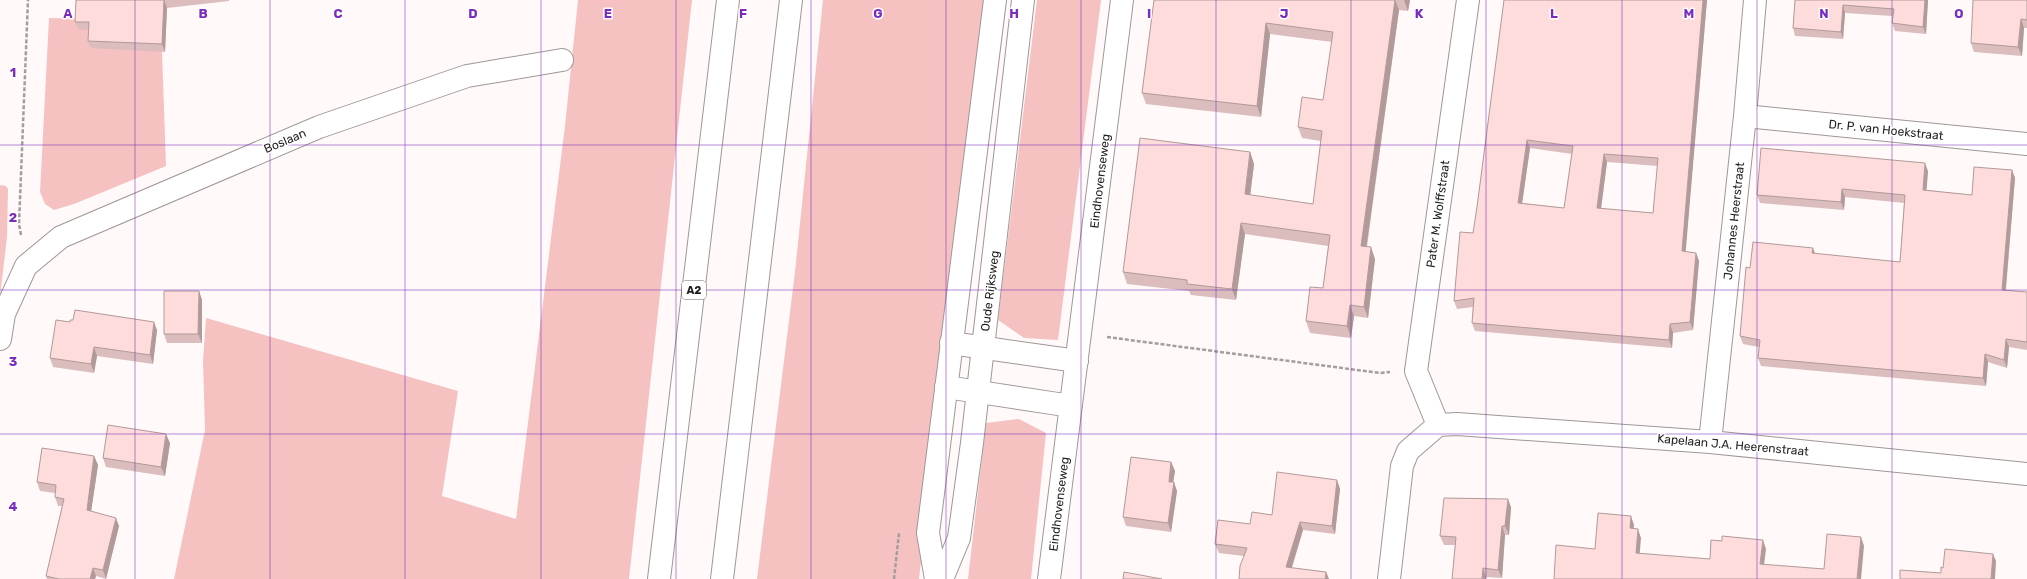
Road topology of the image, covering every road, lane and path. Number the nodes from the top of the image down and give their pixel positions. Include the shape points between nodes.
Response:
1 (28, 0) edge
2 (728, 0) edge
3 (792, 0) edge
4 (995, 0) edge
5 (1023, 0) edge
6 (1122, 0) edge
7 (1468, 0) edge
8 (1755, 0) edge
9 (562, 60) dead end
10 (1745, 116) junction
11 (2027, 144) edge
12 (26, 266) junction
13 (1081, 333) junction
14 (0, 339) edge
15 (951, 343) junction
16 (983, 348) junction
17 (1077, 361) junction
18 (1416, 371) junction
19 (946, 387) junction
20 (977, 391) junction
21 (1071, 406) junction
22 (1438, 425) junction
23 (1710, 442) junction
24 (2027, 474) edge
25 (659, 579) edge
26 (722, 579) edge
27 (936, 579) edge
28 (942, 579) edge
29 (1049, 579) edge
30 (1389, 579) edge

1 - 12 path via 19,224
2 - 25 main road, A2
3 - 26 main road
4 - 15 main road
5 - 16 main road, Oude Rijksweg
6 - 13 main road, Eindhovenseweg
7 - 18 main road, Pater M. Wolffstraat
8 - 10 main road, Johannes Heerstraat
9 - 12 main road, Boslaan via 467,76 319,127 61,237
10 - 11 main road, Dr. P. van Hoekstraat
10 - 23 main road, Johannes Heerstraat
12 - 14 main road, Boslaan via 4,314
13 - 17 main road, Eindhovenseweg
13 - 18 path via 1380,373
15 - 16 main road
15 - 19 main road
16 - 17 main road
16 - 20 main road, Oude Rijksweg
17 - 21 main road, Eindhovenseweg
18 - 22 main road
19 - 20 main road
19 - 27 main road via 928,533
20 - 21 main road
20 - 28 main road, Oude Rijksweg via 959,538
21 - 29 main road, Eindhovenseweg
22 - 23 main road, Kapelaan J.A. Heerenstraat via 1457,424
22 - 30 main road via 1408,451 1402,466
23 - 24 main road, Kapelaan J.A. Heerenstraat

